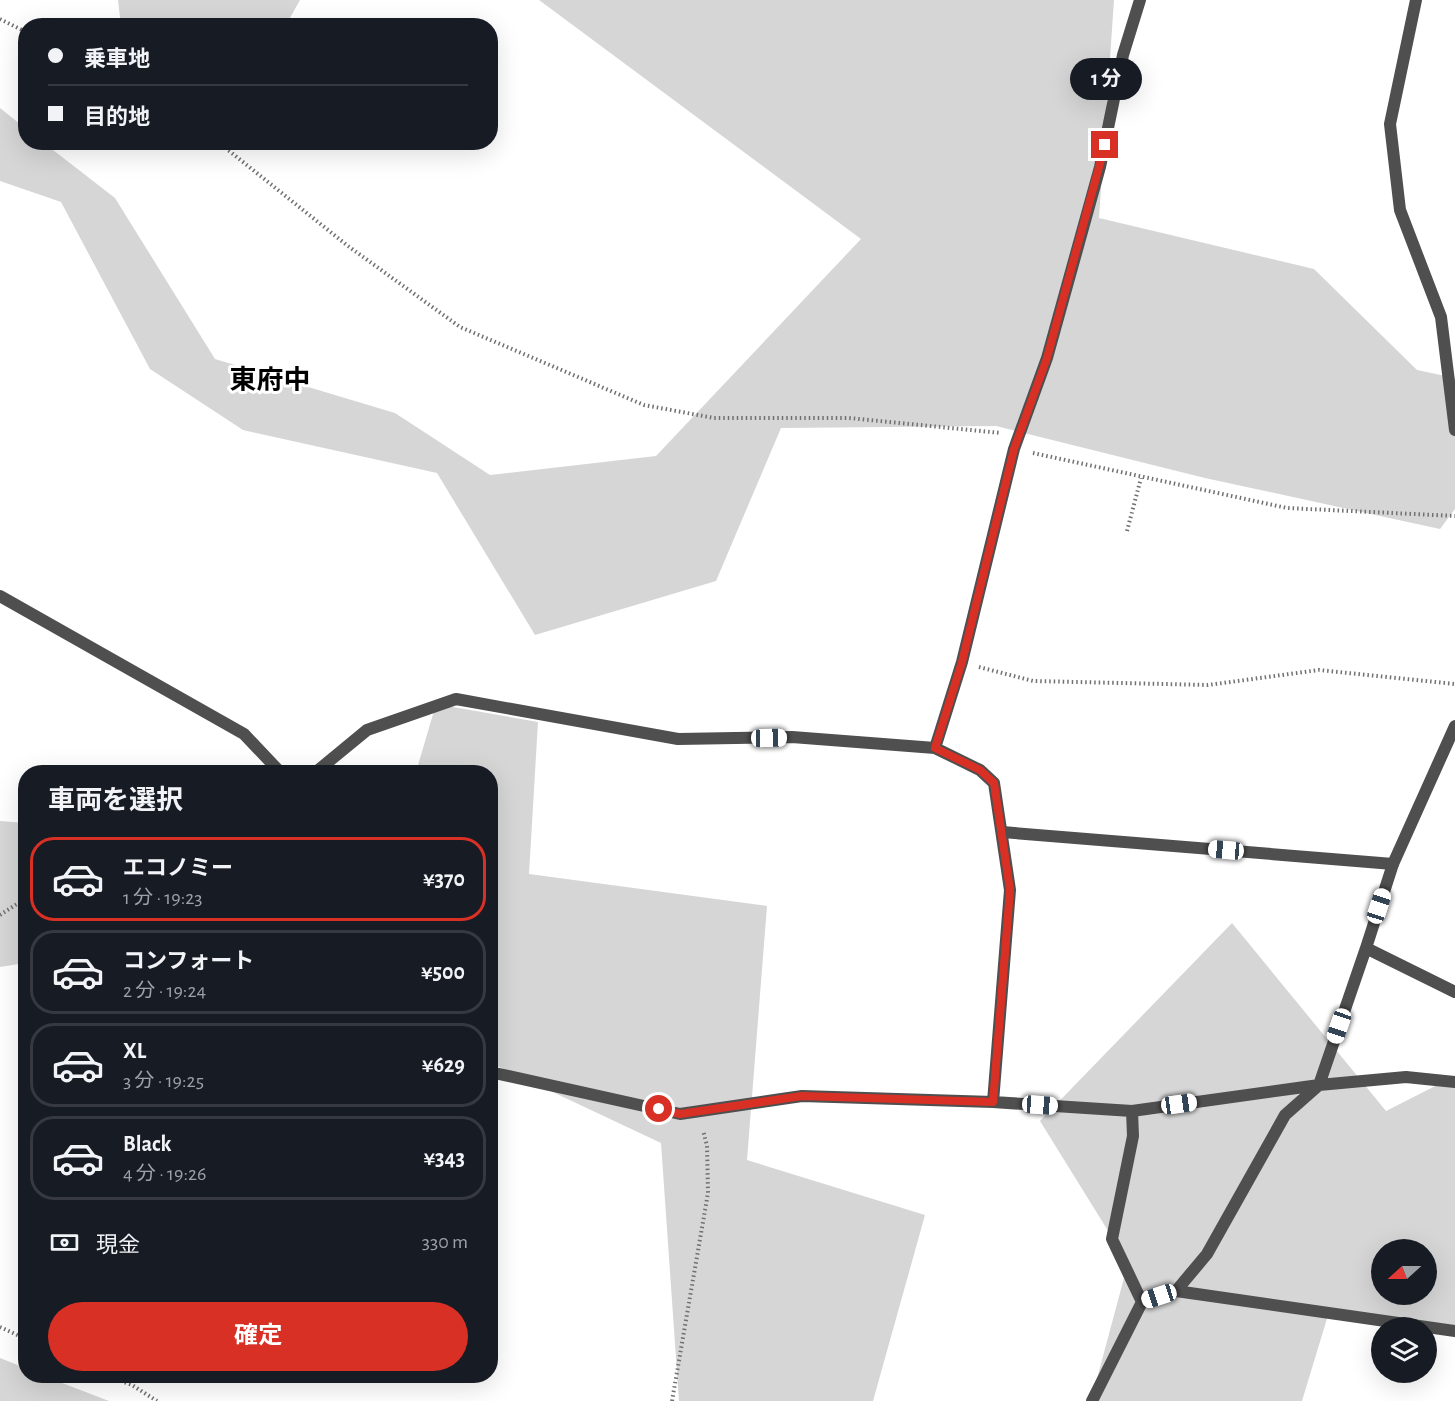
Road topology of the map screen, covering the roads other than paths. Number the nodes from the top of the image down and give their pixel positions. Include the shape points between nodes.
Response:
1 (1140, 0) edge
2 (1416, 0) edge
3 (1455, 430) edge
4 (0, 596) edge
5 (1455, 726) edge
6 (935, 748) junction
7 (273, 765) edge
8 (324, 765) edge
9 (1002, 832) junction
10 (1393, 864) junction
11 (1366, 948) junction
12 (1455, 992) edge
13 (498, 1074) edge
14 (1455, 1082) edge
15 (1319, 1085) junction
16 (993, 1102) junction
17 (1132, 1111) junction
18 (1176, 1291) junction
19 (1142, 1302) junction
20 (1455, 1331) edge
21 (1092, 1401) edge

1 - 6 street via 1100,167 1047,358 1014,449 962,662
2 - 3 street via 1390,124 1400,210 1440,316
4 - 7 street via 244,734
5 - 10 street
6 - 8 street via 792,738 678,739 456,699 367,730
6 - 9 street via 980,770 994,783
9 - 10 street
9 - 16 street via 1010,890
10 - 11 street
11 - 12 street
11 - 15 street
13 - 16 street via 680,1114 802,1096
14 - 15 street via 1406,1077
15 - 17 street
15 - 18 street via 1285,1115 1207,1254
16 - 17 street
17 - 19 street via 1133,1136 1112,1239
18 - 19 street
18 - 20 street
19 - 21 street

